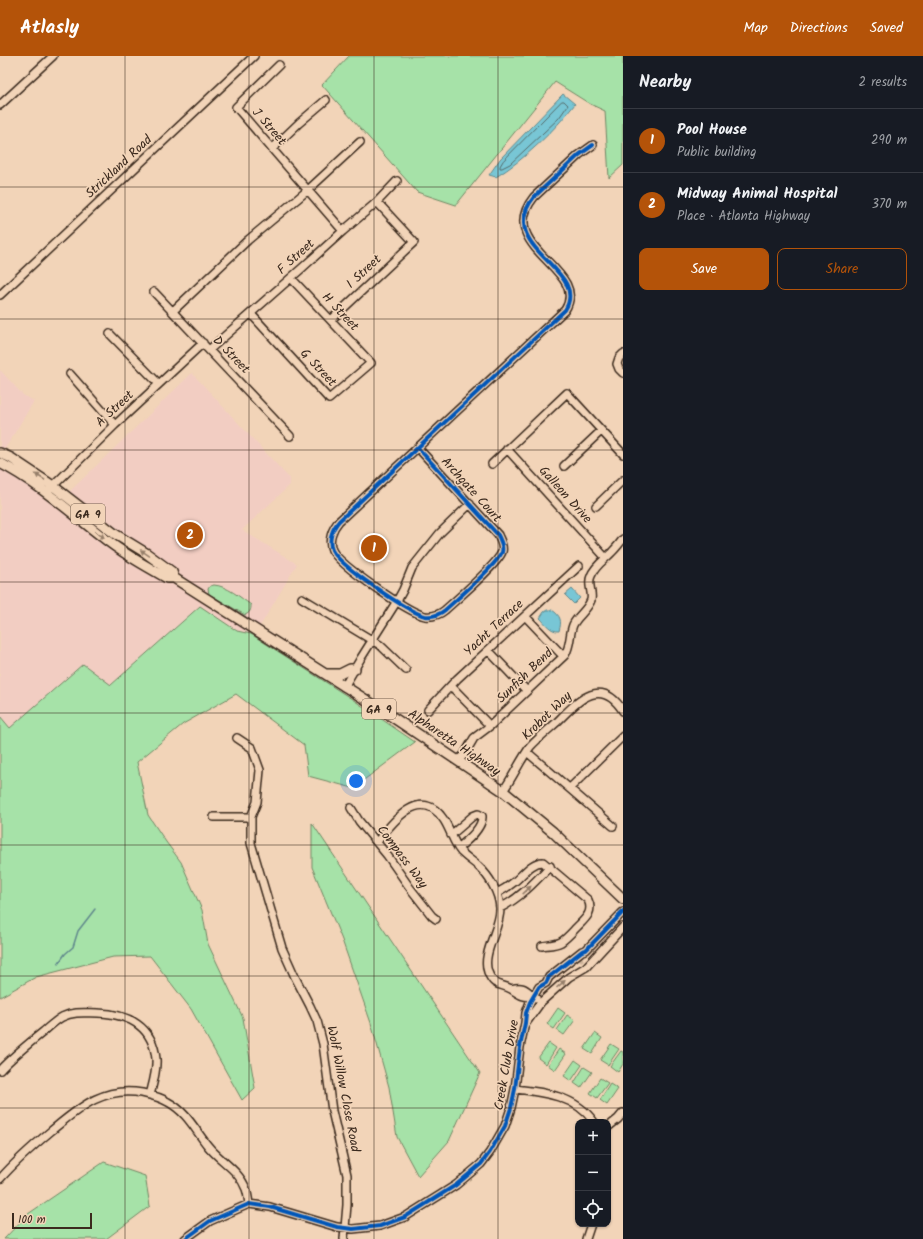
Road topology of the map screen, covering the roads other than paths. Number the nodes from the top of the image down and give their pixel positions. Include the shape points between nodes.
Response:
1 (53, 56) edge
2 (254, 56) edge
3 (279, 65) dead end
4 (326, 100) dead end
5 (0, 105) edge
6 (360, 142) dead end
7 (593, 145) dead end
8 (272, 149) junction
9 (397, 181) dead end
10 (308, 190) junction
11 (376, 202) junction
12 (343, 231) junction
13 (291, 278) junction
14 (154, 292) dead end
15 (0, 295) edge
16 (173, 311) junction
17 (251, 314) junction
18 (331, 320) junction
19 (110, 334) dead end
20 (202, 343) junction
21 (209, 350) junction
22 (623, 354) edge
23 (370, 363) joint
24 (70, 374) dead end
25 (623, 374) edge
26 (159, 384) junction
27 (115, 425) junction
28 (601, 431) junction
29 (290, 436) dead end
30 (418, 448) junction
31 (507, 449) junction
32 (0, 453) edge
33 (623, 454) edge
34 (0, 463) edge
35 (492, 464) dead end
36 (564, 466) dead end
37 (623, 480) edge
38 (53, 486) junction
39 (46, 493) junction
40 (470, 504) junction
41 (596, 506) dead end
42 (623, 539) edge
43 (605, 558) junction
44 (579, 566) dead end
45 (174, 578) junction
46 (302, 598) dead end
47 (397, 601) junction
48 (525, 616) junction
49 (372, 640) junction
50 (489, 651) junction
51 (563, 656) junction
52 (355, 669) junction
53 (406, 670) dead end
54 (324, 674) junction
55 (452, 686) junction
56 (344, 687) junction
57 (527, 691) junction
58 (428, 710) dead end
59 (623, 711) edge
60 (490, 726) junction
61 (623, 736) edge
62 (237, 738) dead end
63 (528, 752) junction
64 (458, 760) junction
65 (570, 788) junction
66 (503, 791) junction
67 (350, 808) dead end
68 (214, 817) dead end
69 (251, 817) junction
70 (613, 826) dead end
71 (451, 835) junction
72 (377, 842) junction
73 (458, 848) junction
74 (550, 866) junction
75 (497, 894) junction
76 (623, 899) edge
77 (500, 908) junction
78 (623, 912) edge
79 (436, 919) dead end
80 (623, 927) edge
81 (542, 946) dead end
82 (583, 955) junction
83 (568, 966) junction
84 (575, 974) junction
85 (533, 996) junction
86 (541, 1002) junction
87 (526, 1023) junction
88 (0, 1070) edge
89 (515, 1089) junction
90 (150, 1095) junction
91 (623, 1113) edge
92 (591, 1119) edge
93 (611, 1125) edge
94 (0, 1166) edge
95 (6, 1172) junction
96 (0, 1179) edge
97 (249, 1204) junction
98 (590, 1227) edge
99 (345, 1228) junction
100 (185, 1239) edge
101 (344, 1239) edge
102 (586, 1239) edge

1 - 5 street
2 - 15 street, Strickland Road
3 - 8 street, J Street via 236,107
4 - 8 street
6 - 10 street
7 - 30 street, Archgate Court via 534,197 524,217 530,241 568,287 568,306
8 - 10 street, J Street
9 - 11 street, F Street
10 - 12 street
10 - 16 street via 248,240
11 - 12 street, F Street
11 - 18 street, I Street via 414,242
12 - 13 street, F Street
13 - 17 street, F Street
13 - 18 street, H Street
14 - 16 street, D Street
16 - 20 street, D Street
17 - 21 street, F Street
17 - 23 street, G Street via 329,399
18 - 23 street, H Street
19 - 26 street
20 - 21 street, D Street
20 - 26 street, A Street
21 - 29 street, D Street
22 - 25 street via 617,364
24 - 27 street
26 - 27 street, A Street
27 - 38 street, A Street
28 - 31 street via 568,393
28 - 33 street
28 - 36 street
30 - 40 street, Archgate Court
30 - 47 street, Archgate Court via 336,524 330,538 331,548 339,559
31 - 35 street
31 - 43 street, Galleon Drive
38 -> 32 main road, GA 9
34 - 39 main road, GA 9
37 - 41 street
38 - 39 street, A Street
45 -> 38 main road, GA 9 via 172,572 109,529
39 -> 45 main road, GA 9 via 126,554 167,578
40 - 47 street via 440,533 412,568
40 - 47 street, Archgate Court via 498,535 502,544 502,552 493,565 437,615 421,614
42 - 43 street, Sunfish Bend
43 - 51 street, Sunfish Bend via 591,575 590,602 574,624 569,645
44 - 48 street, Yacht Terrace
45 - 54 main road, Alpharetta Highway / GA 9
46 - 49 street
47 - 49 street
48 - 50 street, Yacht Terrace
48 - 51 street
49 - 52 street
49 - 53 street
50 - 55 street, Yacht Terrace
50 - 57 street
51 - 57 street, Sunfish Bend
52 - 54 main road via 340,674
52 - 56 street
54 - 56 main road, Alpharetta Highway / GA 9
55 - 58 street, Yacht Terrace
55 - 60 street
56 - 64 main road, Alpharetta Highway / GA 9
57 - 60 street, Sunfish Bend
59 - 63 street, Krobot Way via 606,695 589,694 533,744
60 - 64 street, Sunfish Bend via 474,738
61 - 65 street
62 - 69 street, Wolf Willow Close Road via 252,748 260,770 257,802
63 - 65 street
63 - 66 street, Krobot Way
64 - 66 main road, Alpharetta Highway / GA 9
65 - 70 street
66 - 76 main road, Alpharetta Highway / GA 9 via 553,832
67 - 72 street, Compass Way
68 - 69 street
69 - 99 street, Wolf Willow Close Road via 250,843 280,940 291,970 317,1021 323,1044 332,1111 347,1175
71 - 72 street via 439,813 428,806 420,805 402,813
71 - 73 street
71 - 73 street via 473,816 482,816 483,822 479,828
72 - 79 street, Compass Way
73 - 75 street via 490,880
74 - 75 street via 538,862
77 -> 74 street via 524,892
74 - 81 street via 588,900 590,909 587,917 568,937 556,944
75 - 77 street
77 - 85 street via 487,955 487,968 494,982 511,989 526,989
78 - 82 street, Creek Club Drive
80 - 84 street, Creek Club Drive via 586,967
82 - 83 street, Creek Club Drive
82 - 83 street, Creek Club Drive via 582,951
83 - 84 street
83 - 85 street, Creek Club Drive via 549,977
86 -> 84 street, Creek Club Drive
85 - 86 street
85 - 87 street, Creek Club Drive via 526,1013
86 - 87 street, Creek Club Drive
87 - 89 street, Creek Club Drive
88 - 90 street via 61,1018 76,1013 113,1014 135,1022 151,1040 156,1067
89 - 92 street via 550,1094 569,1100
89 - 99 street, Creek Club Drive via 508,1117 497,1141 481,1164 464,1179 416,1211 393,1222 367,1228
90 - 95 street via 120,1091 90,1102 79,1108
90 - 97 street via 168,1102 188,1118 208,1146 240,1178 246,1189
91 - 93 street
94 - 95 street
95 - 96 street
97 - 99 street, Creek Club Drive via 270,1207
97 - 100 street via 210,1222
98 - 102 street
99 - 101 street, Wolf Willow Close Road

